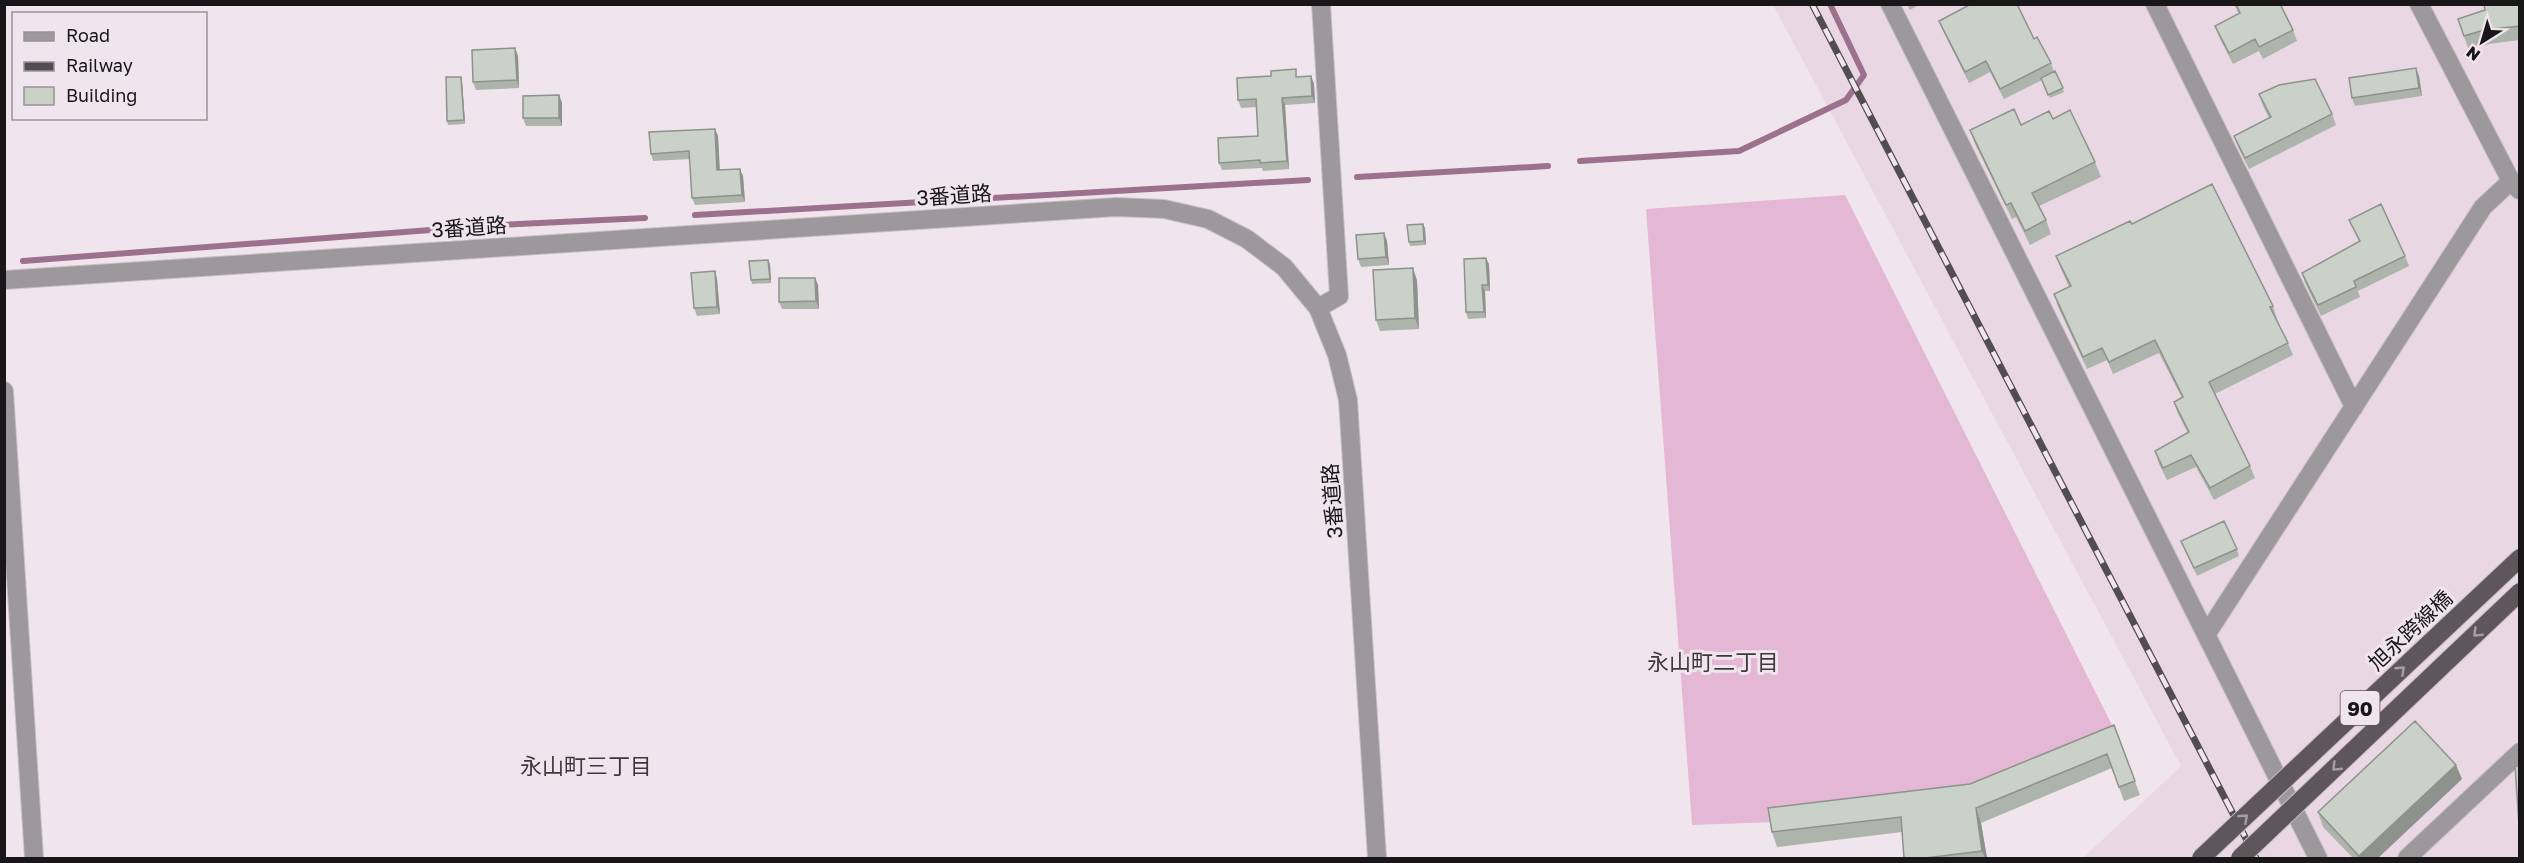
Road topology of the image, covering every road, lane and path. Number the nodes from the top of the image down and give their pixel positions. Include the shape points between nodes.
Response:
1 (1321, 4) edge
2 (1890, 4) edge
3 (2155, 4) edge
4 (2419, 4) edge
5 (2515, 185) edge
6 (4, 280) edge
7 (1318, 308) junction
8 (4, 391) edge
9 (2354, 407) junction
10 (2520, 558) edge
11 (2520, 592) edge
12 (2206, 635) junction
13 (2520, 752) edge
14 (34, 858) edge
15 (1377, 858) edge
16 (2201, 858) edge
17 (2240, 858) edge
18 (2318, 858) edge
19 (2407, 858) edge

1 - 7 street via 1339,296
2 - 12 street
3 - 9 street
4 - 5 street
5 - 9 street via 2483,207
6 - 7 street, 3番道路 via 1116,207 1164,209 1208,219 1247,239 1284,267
7 - 15 street, 3番道路 via 1337,355 1348,400
8 - 14 street
9 - 12 street
16 -> 10 main road, 旭永跨線橋 / 90, bridge
11 -> 17 main road, 90, bridge
12 - 18 street
13 - 19 street

